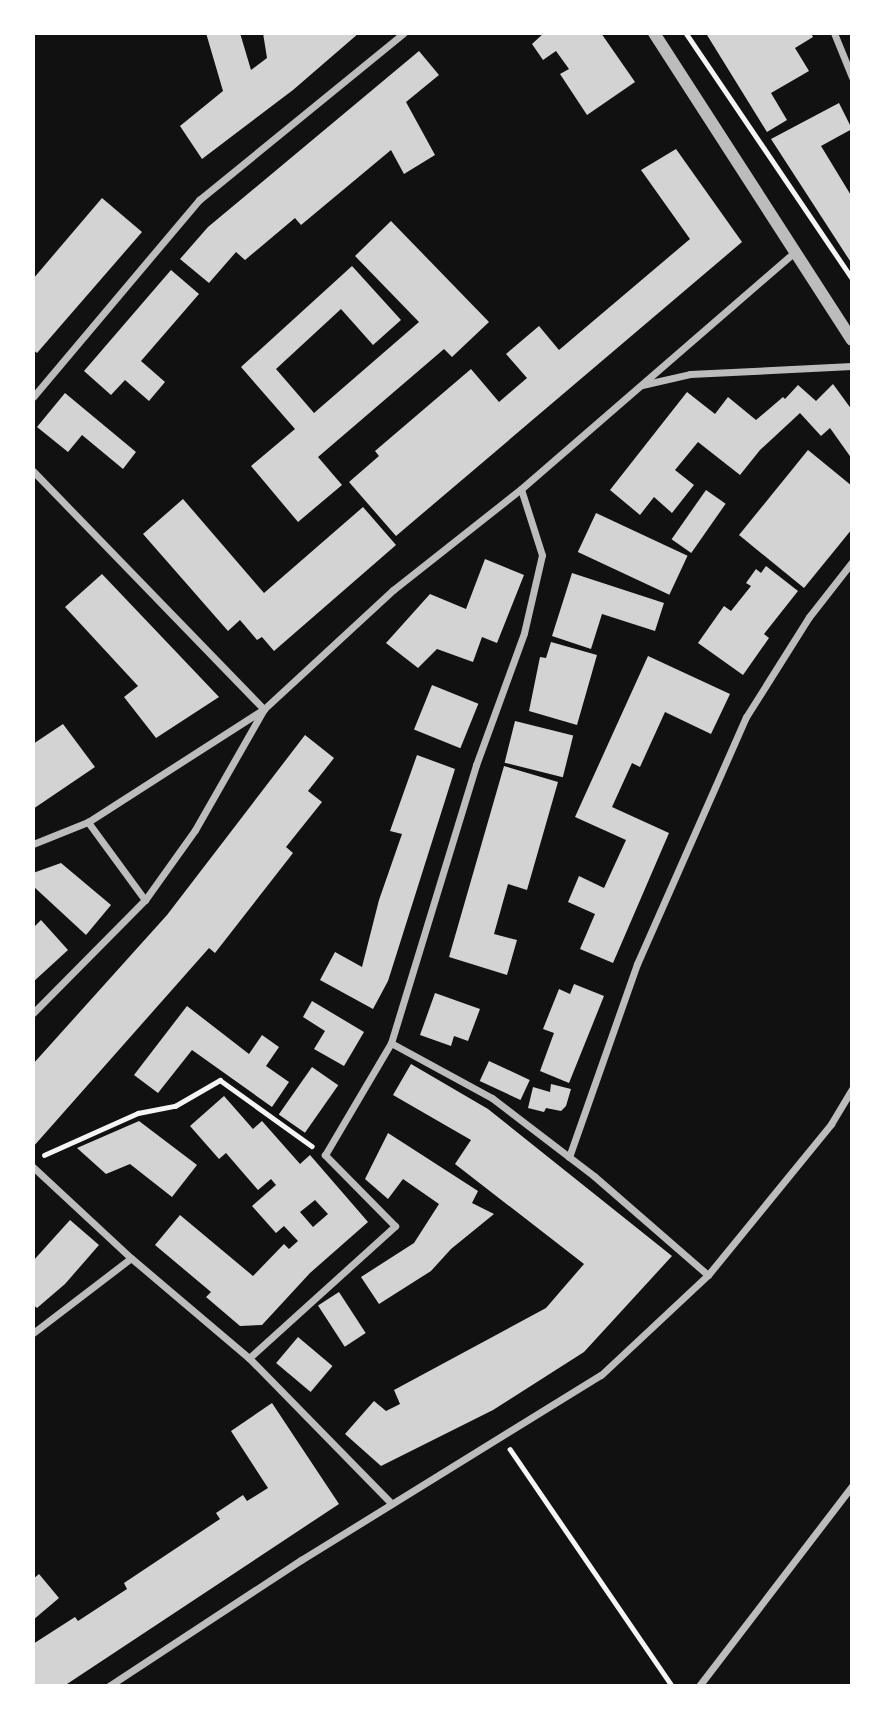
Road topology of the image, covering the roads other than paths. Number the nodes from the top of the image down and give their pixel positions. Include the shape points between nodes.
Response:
1 (404, 33) edge
2 (654, 33) edge
3 (834, 33) edge
4 (852, 77) edge
5 (793, 253) junction
6 (852, 340) edge
7 (852, 366) edge
8 (638, 386) junction
9 (33, 397) edge
10 (33, 471) edge
11 (521, 489) junction
12 (852, 562) edge
13 (264, 709) junction
14 (88, 822) junction
15 (33, 844) edge
16 (145, 901) junction
17 (33, 1013) edge
18 (391, 1043) junction
19 (852, 1089) edge
20 (569, 1157) junction
21 (33, 1167) edge
22 (131, 1258) junction
23 (708, 1275) junction
24 (33, 1333) edge
25 (249, 1359) junction
26 (852, 1486) edge
27 (392, 1504) junction
28 (109, 1686) edge
29 (699, 1686) edge

1 - 9 street via 199,200
2 - 5 street
3 - 4 street
5 - 6 street
5 - 8 street
7 - 8 street via 690,374
8 - 11 street
10 - 13 street
11 - 13 street via 393,590
11 - 18 street via 542,555 524,633 476,765
12 - 20 street via 810,617 746,717 637,964
13 - 14 street
13 - 16 street via 195,830
14 - 15 street
14 - 16 street
16 - 17 street
18 - 20 street via 492,1098
18 - 25 street via 325,1155 395,1226
19 - 23 street via 831,1124
20 - 23 street
21 - 22 street
22 - 24 street
22 - 25 street
23 - 27 street via 601,1375
25 - 27 street
26 - 29 street
27 - 28 street

